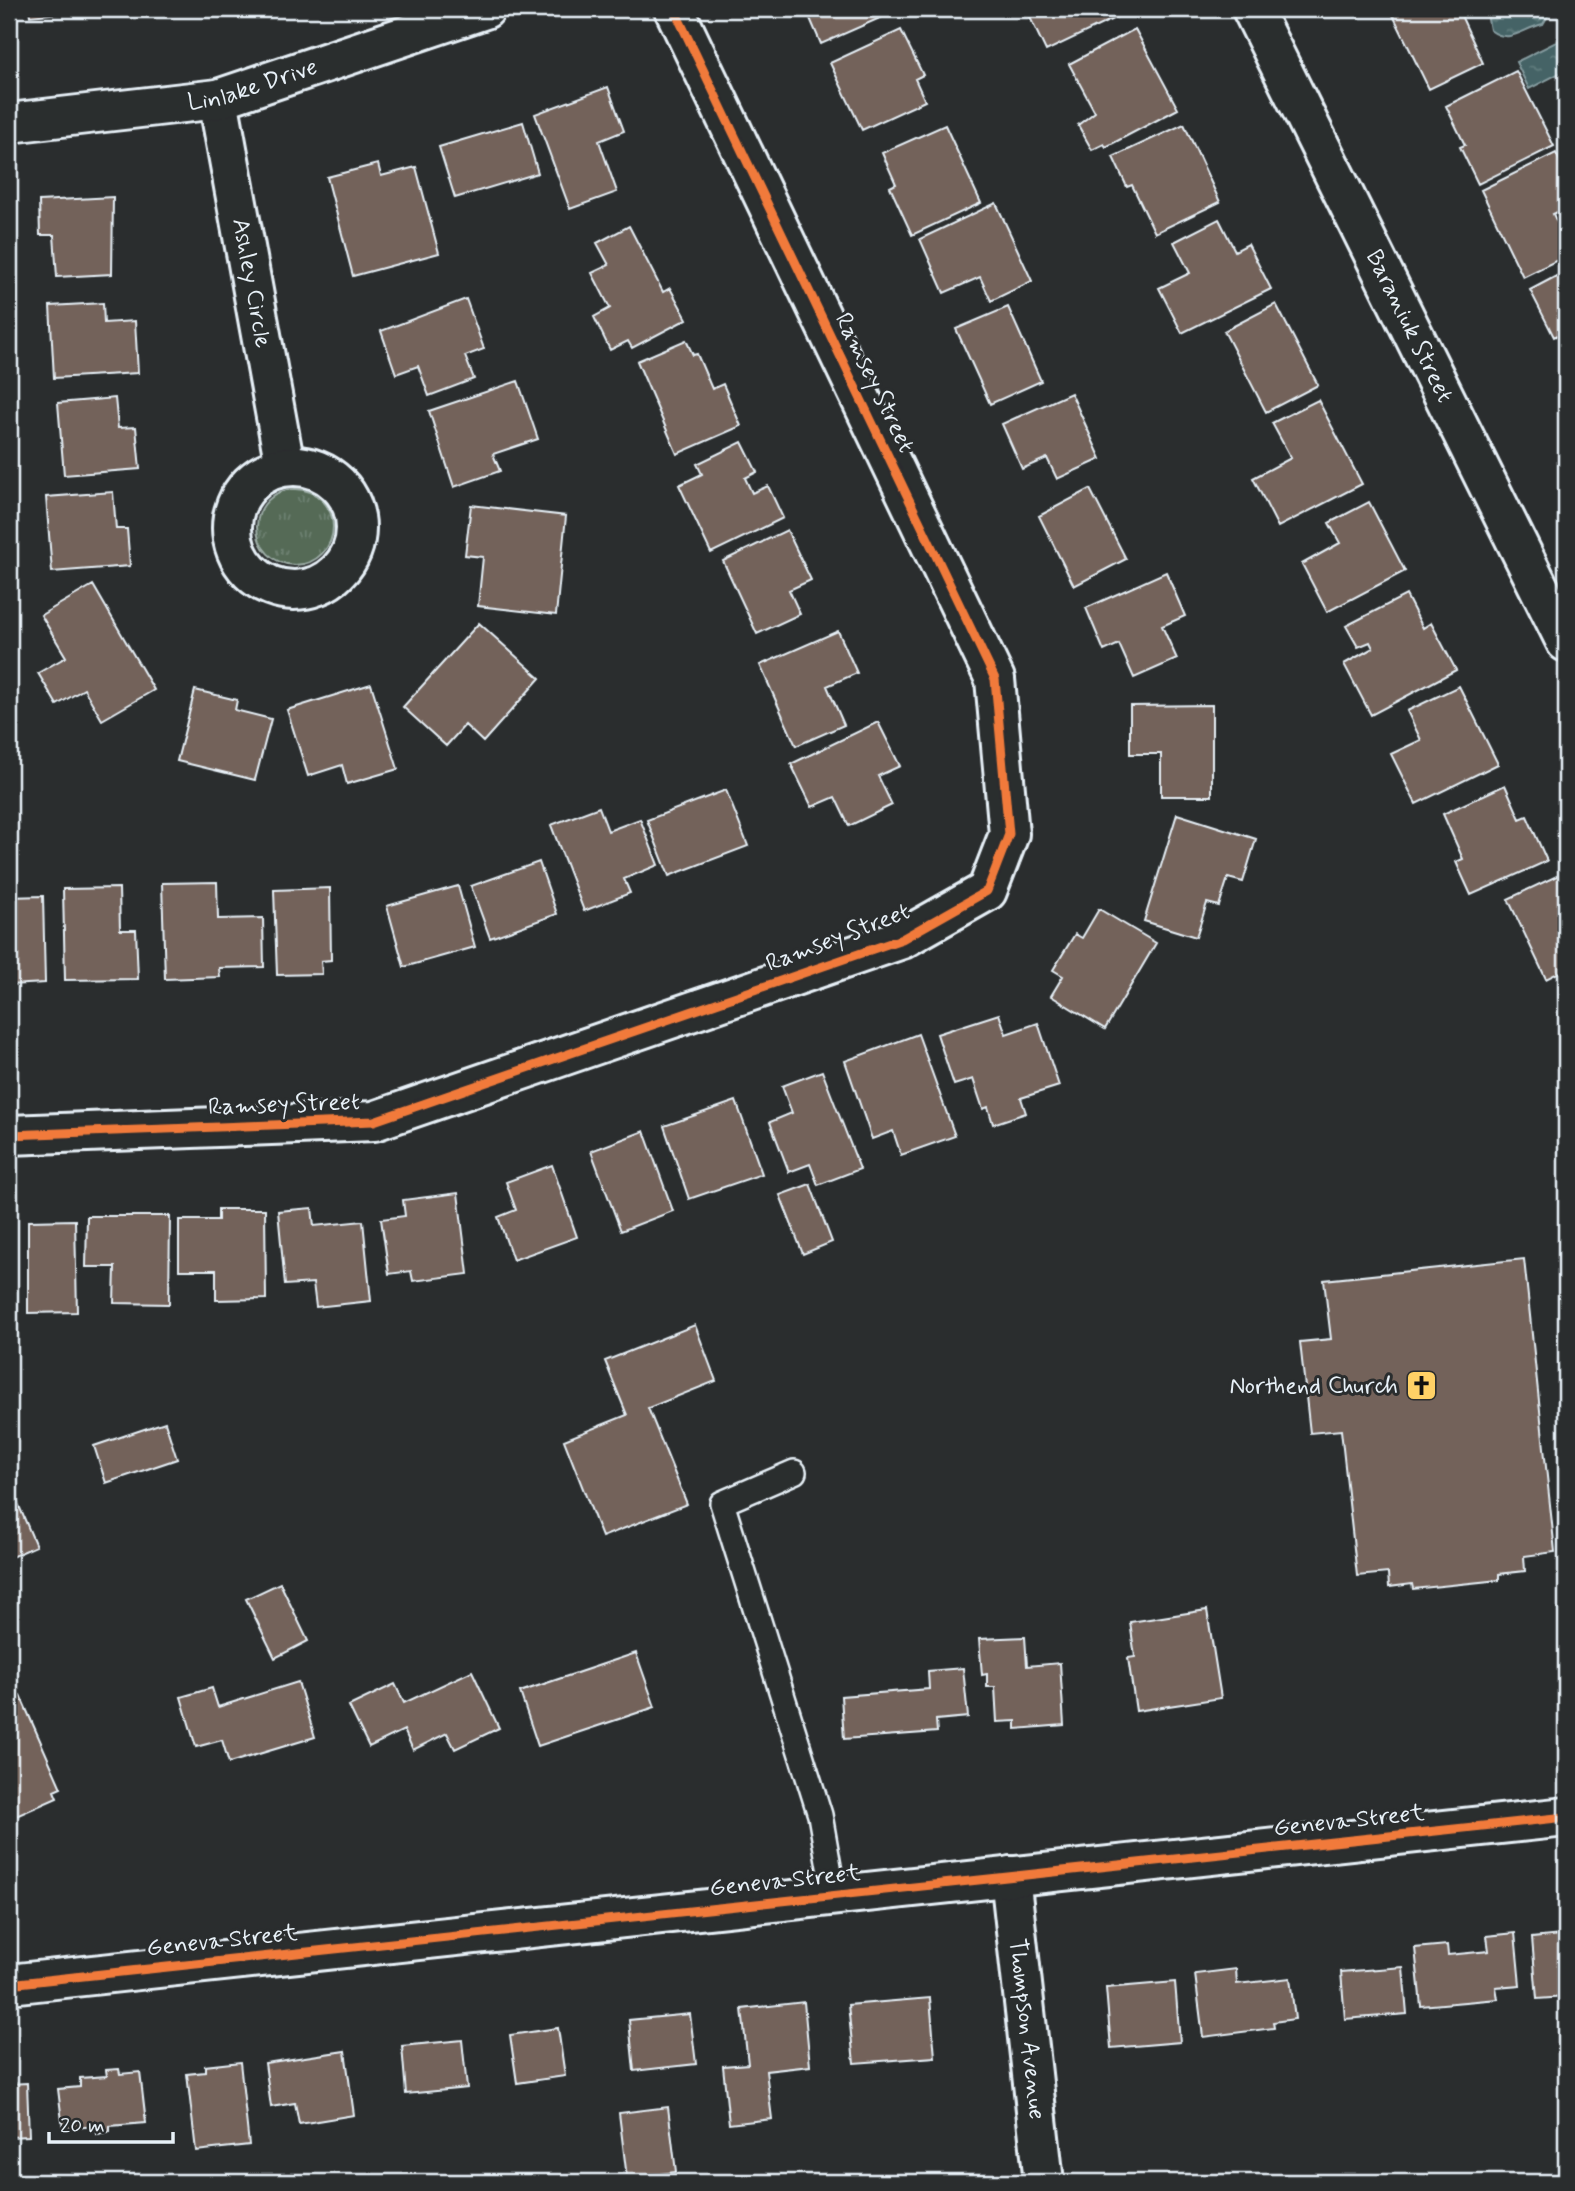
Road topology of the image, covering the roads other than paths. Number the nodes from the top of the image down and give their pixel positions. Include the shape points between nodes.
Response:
1 (485, 9) edge
2 (674, 9) edge
3 (1252, 9) edge
4 (218, 99) junction
5 (9, 123) edge
6 (285, 466) dead end
7 (1566, 642) edge
8 (9, 1135) edge
9 (794, 1472) dead end
10 (1566, 1817) edge
11 (1010, 1876) junction
12 (834, 1895) junction
13 (9, 1984) edge
14 (1044, 2182) edge

1 - 4 street, Linlake Drive
2 - 8 street, Ramsey Street via 995,679 1009,834 987,891 902,939 374,1121
3 - 7 street, Baraniuk Street
4 - 5 street, Linlake Drive
4 - 6 street, Ashley Circle
9 - 12 lane via 722,1503 820,1815
10 - 11 street, Geneva Street
11 - 12 street, Geneva Street
11 - 14 street, Thompson Avenue
12 - 13 street, Geneva Street

